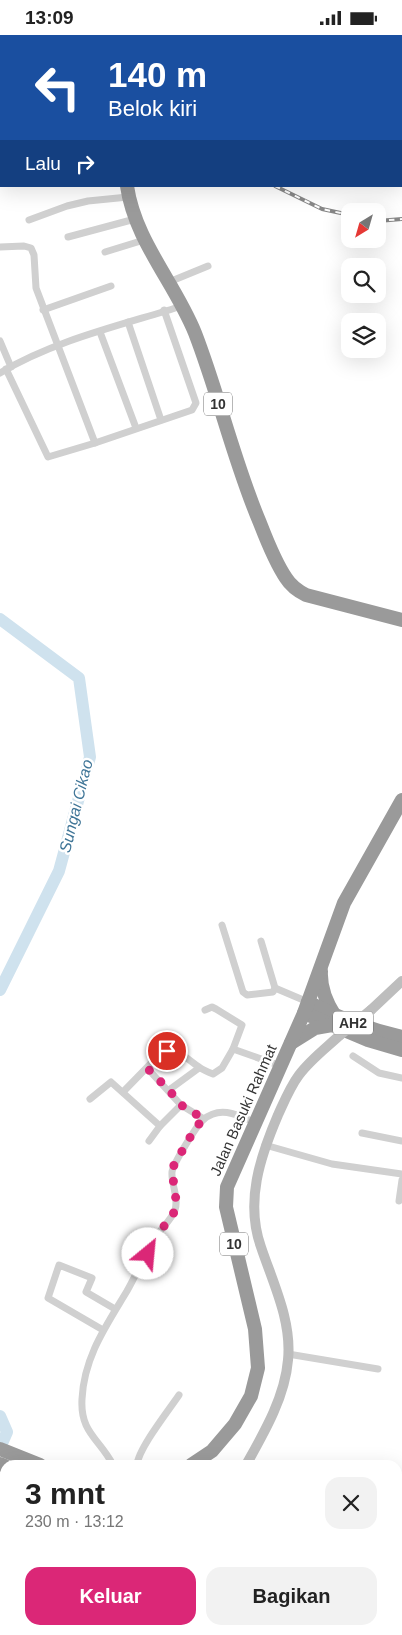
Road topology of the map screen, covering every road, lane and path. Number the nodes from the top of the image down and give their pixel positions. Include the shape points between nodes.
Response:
1 (127, 192) edge
2 (134, 219) junction
3 (29, 220) dead end
4 (68, 237) dead end
5 (144, 240) junction
6 (0, 247) edge
7 (105, 252) dead end
8 (208, 266) dead end
9 (169, 282) junction
10 (111, 286) dead end
11 (182, 306) junction
12 (43, 309) junction
13 (164, 310) junction
14 (128, 322) junction
15 (100, 332) junction
16 (0, 341) edge
17 (57, 347) junction
18 (6, 370) edge
19 (161, 420) junction
20 (136, 428) junction
21 (95, 443) junction
22 (402, 620) edge
23 (402, 800) edge
24 (222, 925) dead end
25 (261, 941) dead end
26 (321, 967) junction
27 (402, 981) edge
28 (275, 988) junction
29 (306, 1007) junction
30 (205, 1010) dead end
31 (336, 1025) junction
32 (402, 1037) edge
33 (290, 1043) junction
34 (233, 1049) junction
35 (402, 1050) edge
36 (353, 1056) dead end
37 (281, 1066) junction
38 (147, 1068) junction
39 (199, 1068) junction
40 (402, 1078) edge
41 (169, 1090) junction
42 (124, 1092) junction
43 (90, 1099) dead end
44 (181, 1105) junction
45 (204, 1119) junction
46 (256, 1123) junction
47 (160, 1126) junction
48 (362, 1133) dead end
49 (149, 1141) dead end
50 (402, 1141) edge
51 (265, 1145) junction
52 (402, 1175) edge
53 (402, 1180) edge
54 (399, 1201) dead end
55 (115, 1309) junction
56 (103, 1330) junction
57 (288, 1354) junction
58 (378, 1369) dead end
59 (179, 1395) dead end
60 (0, 1449) edge
61 (25, 1460) edge
62 (111, 1460) edge
63 (137, 1460) edge
64 (199, 1460) edge
65 (248, 1460) edge

1 - 2 highway, 10
1 - 3 street via 67,206
2 - 4 street
2 - 5 highway, 10
5 - 7 street
5 - 9 highway, 10
6 - 12 street via 24,246 31,249 36,289
8 - 9 street
9 - 11 highway, 10
10 - 12 street
11 - 13 street
11 - 22 highway, 10 via 195,334 251,503 286,578 306,595
12 - 17 street
13 - 14 street
13 - 19 street via 196,403 192,410
14 - 15 street
14 - 19 street
15 - 17 street
15 - 20 street
16 - 18 street
17 - 18 street
17 - 21 street
18 - 21 street via 48,457
19 - 20 street
20 - 21 street
23 - 26 highway, 10 via 350,890
24 - 28 street via 243,992 247,995 273,992
25 - 28 street
26 - 29 highway, 10
26 - 31 highway, AH2 via 320,979
27 - 31 street, bridge via 371,1010
28 - 29 street
29 - 31 highway, AH2
29 - 33 highway, Jalan Basuki Rahmat / 10
30 - 34 street via 212,1007 242,1025
31 - 32 highway, AH2
31 - 33 highway via 315,1028
31 - 35 highway, AH2 via 368,1040
31 - 51 street via 299,1075
33 - 37 highway, Jalan Basuki Rahmat / 10
34 - 37 street
34 - 39 street via 218,1073
36 - 40 street via 379,1073
37 - 46 highway, Jalan Basuki Rahmat / 10
38 - 39 street via 160,1055 171,1051 181,1053
38 - 41 street
38 - 42 street
39 - 41 street
41 - 44 street
42 - 43 street via 111,1082
42 - 47 street
44 - 45 street
44 - 47 street
45 - 46 street via 223,1111
45 - 55 street via 196,1127 172,1171 175,1211 154,1240
46 - 64 highway, Jalan Basuki Rahmat / 10 via 235,1163 225,1197 255,1329 258,1368 255,1385 244,1410 224,1438
47 - 49 street
48 - 50 street
51 - 52 street via 332,1164
51 - 57 street via 255,1183 256,1217 260,1245 286,1325
53 - 54 street
55 - 56 street
55 - 56 street via 86,1292 91,1277 59,1265 48,1298
56 - 62 street via 85,1371 82,1413 90,1435
57 - 58 street
57 - 65 street via 286,1375 277,1403
59 - 63 street
60 - 61 highway

